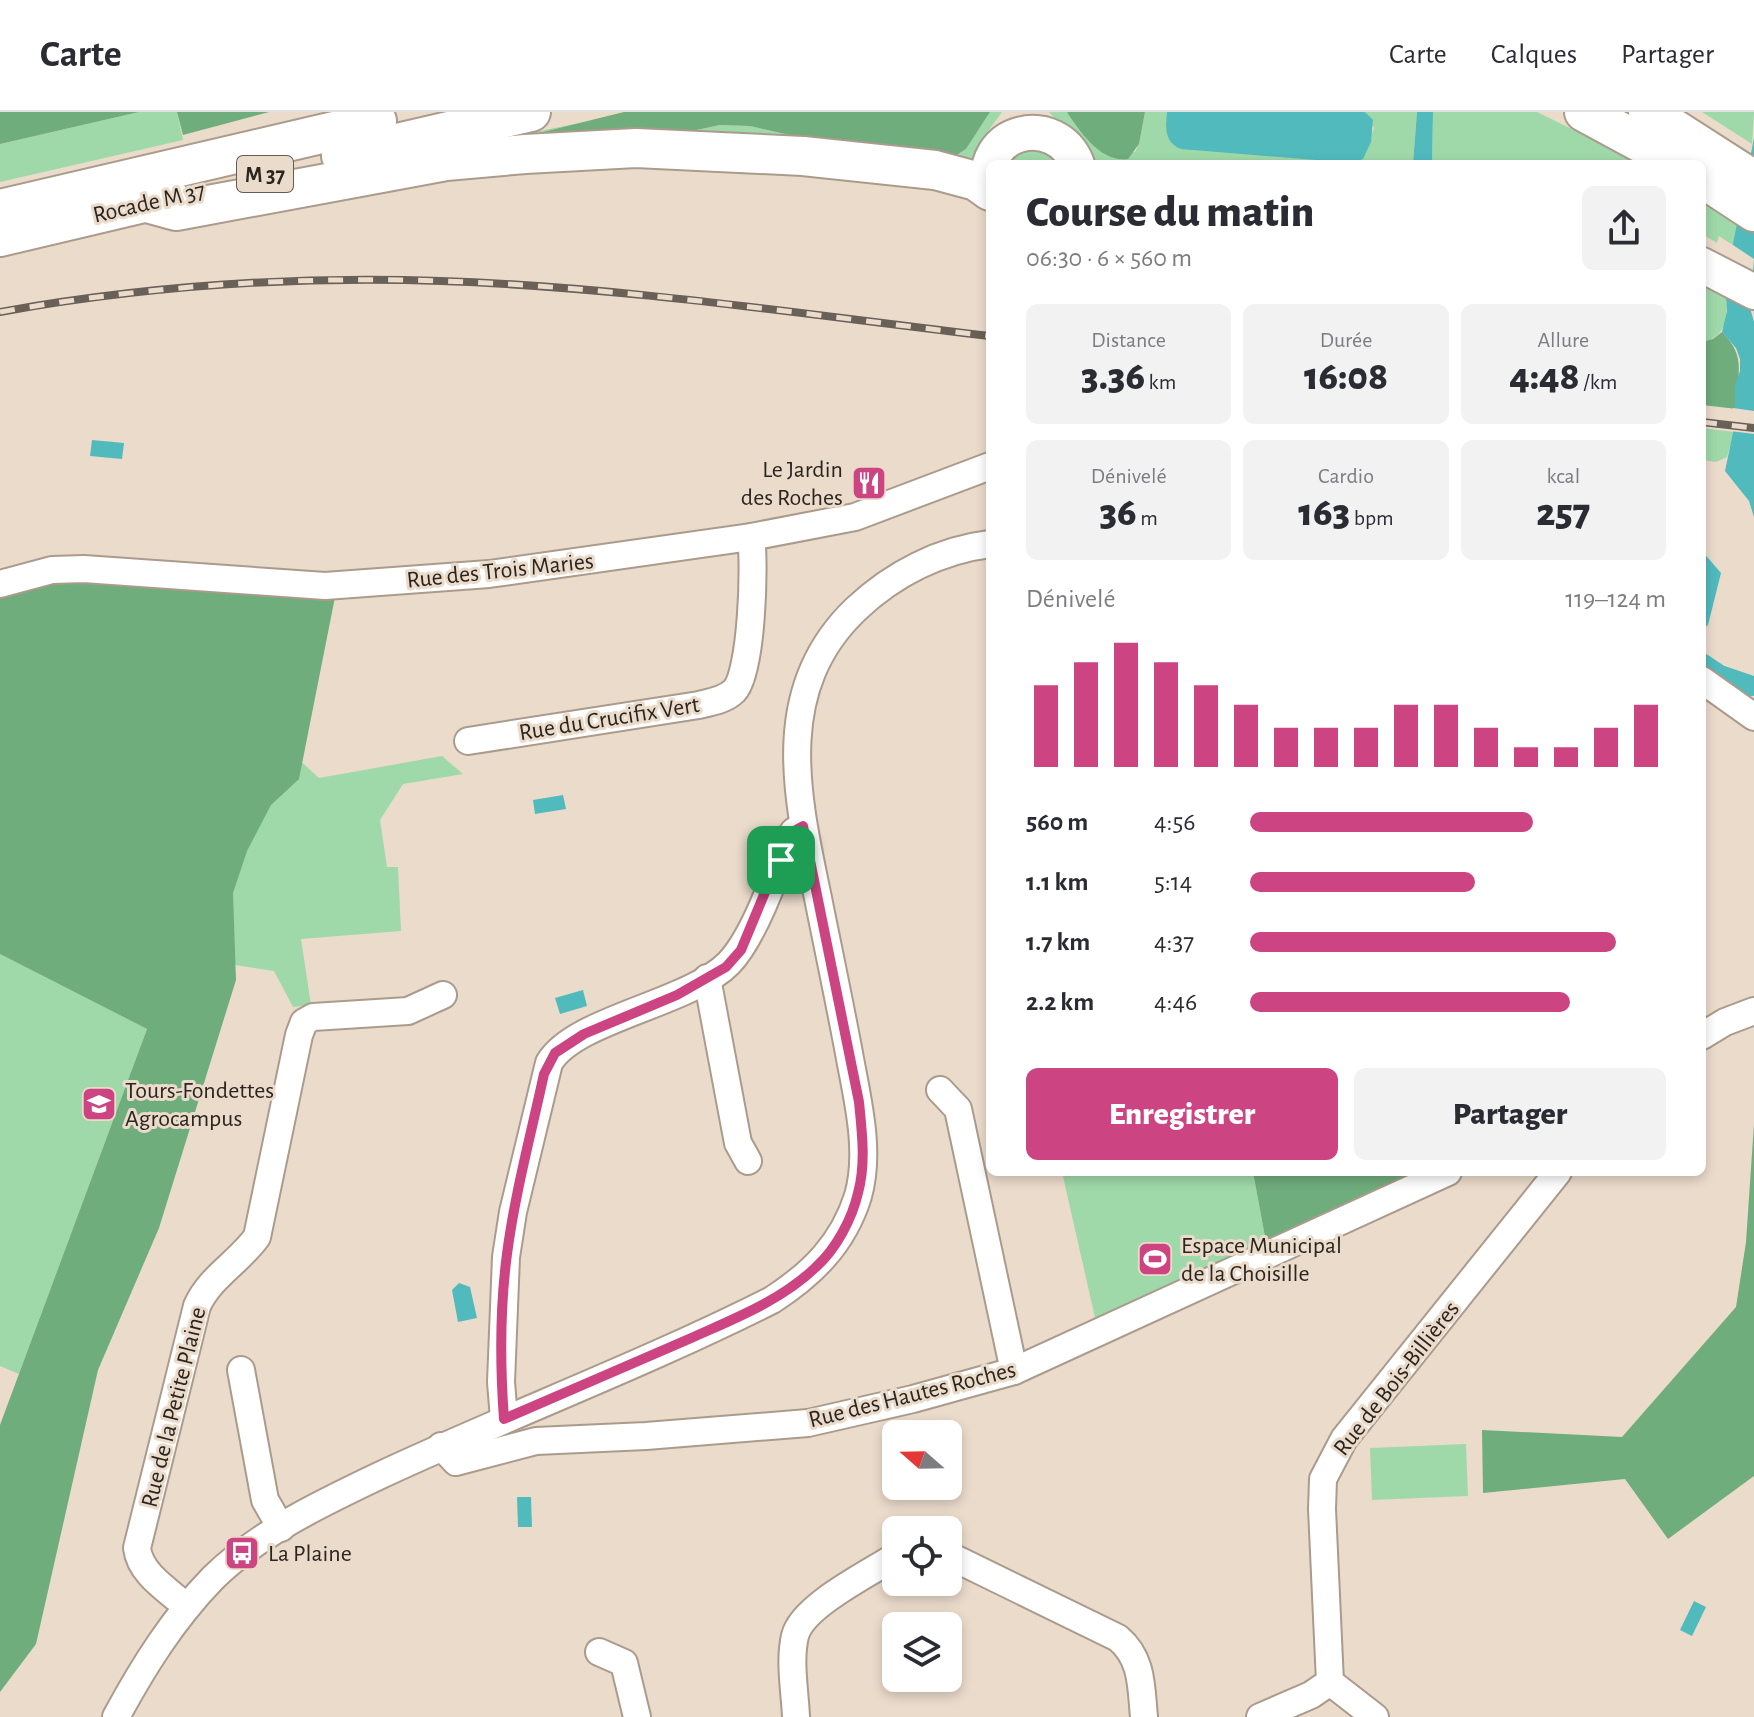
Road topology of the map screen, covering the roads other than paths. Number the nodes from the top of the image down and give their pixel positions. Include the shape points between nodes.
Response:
1 (324, 112) edge
2 (415, 112) edge
3 (531, 112) edge
4 (1584, 112) edge
5 (1648, 112) edge
6 (1678, 112) edge
7 (1008, 127) edge
8 (1065, 145) edge
9 (990, 160) edge
10 (1686, 160) edge
11 (1703, 160) edge
12 (1706, 163) edge
13 (1722, 177) edge
14 (986, 188) edge
15 (144, 190) junction
16 (0, 209) edge
17 (0, 237) edge
18 (1708, 259) edge
19 (1753, 286) edge
20 (986, 468) edge
21 (751, 537) junction
22 (986, 545) edge
23 (0, 584) edge
24 (1706, 683) edge
25 (1754, 717) edge
26 (468, 741) dead end
27 (803, 826) junction
28 (707, 978) junction
29 (443, 995) dead end
30 (1754, 1011) edge
31 (1706, 1034) edge
32 (940, 1090) dead end
33 (748, 1161) dead end
34 (1439, 1176) edge
35 (1555, 1176) edge
36 (241, 1370) dead end
37 (1014, 1371) junction
38 (504, 1419) junction
39 (441, 1446) junction
40 (281, 1528) junction
41 (962, 1562) edge
42 (882, 1565) edge
43 (187, 1607) junction
44 (599, 1652) dead end
45 (1330, 1682) junction
46 (116, 1717) edge
47 (637, 1717) edge
48 (796, 1717) edge
49 (1144, 1717) edge
50 (1260, 1717) edge
51 (1375, 1717) edge

1 - 15 highway via 166,157
2 - 15 highway, Rocade M 37 / M 37
3 - 15 highway, Rocade M 37 / M 37
4 - 10 highway
5 - 11 highway
6 - 13 highway via 1694,124
7 - 8 main road via 1039,130
7 - 9 main road
12 - 13 highway
14 - 15 highway via 935,170 803,156 636,148 446,161 176,211
15 - 16 highway, Rocade M 37 / M 37
15 - 17 highway, Rocade M 37 / M 37
18 - 19 main road
20 - 21 street, Rue des Trois Maries via 855,517
21 - 23 street, Rue des Trois Maries via 489,574 325,586 84,569 52,570
21 - 26 street, Rue du Crucifix Vert via 747,653 733,692 699,705
22 - 27 street via 929,560 885,584 825,647 798,716 795,777
24 - 25 street
27 - 28 street via 786,842 741,950
27 - 38 street via 861,1131 858,1194 841,1234 820,1264 772,1300
28 - 33 street via 738,1143
28 - 38 street via 584,1034 549,1063 506,1257
29 - 43 street, Rue de la Petite Plaine via 408,1011 313,1017 304,1022 257,1237 204,1289 197,1306 137,1548 144,1569
30 - 31 street
32 - 37 street via 958,1109
34 - 37 street, Rue des Hautes Roches
35 - 45 street, Rue de Bois-Billières via 1344,1439 1323,1479
36 - 40 street via 265,1500
37 - 39 street, Rue des Hautes Roches via 808,1423 536,1441 456,1462
38 - 39 street
39 - 40 street
40 - 43 street via 242,1553
41 - 49 street via 1130,1648 1139,1667
42 - 48 street via 802,1621 795,1635
43 - 46 street via 149,1657
44 - 47 street via 624,1663
45 - 50 street
45 - 51 street

